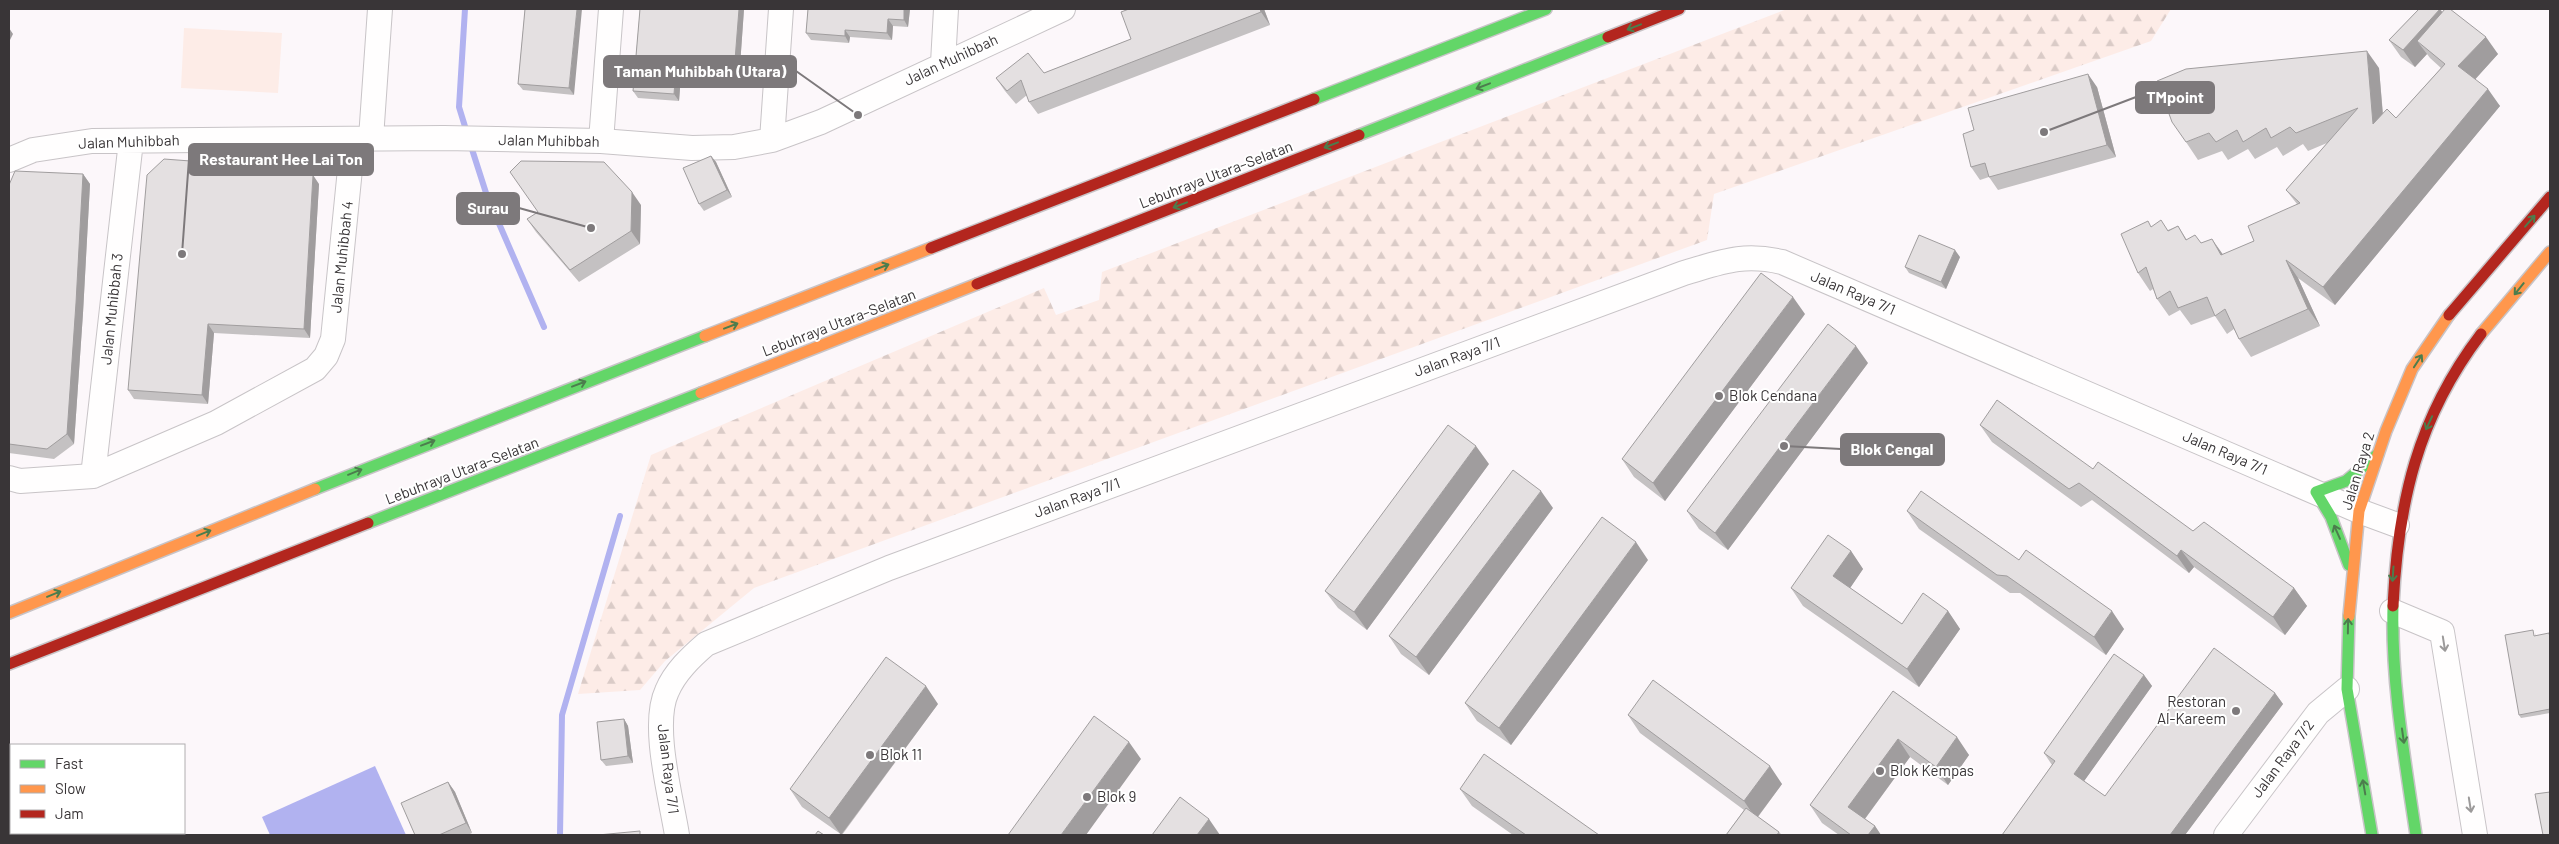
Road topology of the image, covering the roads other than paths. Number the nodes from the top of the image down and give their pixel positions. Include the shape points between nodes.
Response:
1 (380, 9) edge
2 (611, 9) edge
3 (781, 9) edge
4 (946, 9) edge
5 (1063, 9) edge
6 (1546, 9) edge
7 (1679, 9) edge
8 (943, 63) junction
9 (362, 139) junction
10 (772, 140) junction
11 (132, 141) junction
12 (600, 141) junction
13 (9, 160) edge
14 (2550, 197) edge
15 (2550, 252) edge
16 (2378, 454) junction
17 (93, 476) junction
18 (9, 478) edge
19 (2316, 492) junction
20 (2359, 511) junction
21 (2397, 526) junction
22 (2352, 574) junction
23 (2392, 611) junction
24 (9, 613) edge
25 (9, 664) edge
26 (2347, 689) junction
27 (676, 835) edge
28 (2226, 835) edge
29 (2372, 835) edge
30 (2416, 835) edge
31 (2475, 835) edge

1 - 9 street, Jalan Muhibbah 4
2 - 12 street
3 - 10 street
4 - 8 street
5 - 8 street, Jalan Muhibbah
24 -> 6 main road via 383,461
7 -> 25 main road, Lebuhraya Utara–Selatan
8 - 10 street, Jalan Muhibbah via 821,122
9 - 11 street, Jalan Muhibbah
9 - 12 street, Jalan Muhibbah
9 - 17 street, Jalan Muhibbah 4 via 333,339 326,356 315,369 216,423
10 - 12 street, Jalan Muhibbah via 734,147 692,148
11 - 13 street, Jalan Muhibbah via 92,141 33,150
11 - 17 street, Jalan Muhibbah 3
16 -> 14 main road, Jalan Raya 2 via 2412,369 2442,323
15 -> 21 main road via 2475,344 2444,389 2422,439
16 - 19 main road via 2346,481
16 - 20 main road, Jalan Raya 2
17 - 18 street via 20,481
19 - 20 street, Jalan Raya 7/1
22 -> 19 main road via 2335,526
19 - 27 street, Jalan Raya 7/1 via 1782,262 1759,257 1730,260 1675,277 888,568 706,644 688,660 667,691 660,725
20 - 21 street, Jalan Raya 7/1
20 - 22 main road, Jalan Raya 2
21 -> 23 main road
26 -> 22 main road, Jalan Raya 2
23 -> 30 main road via 2394,672
23 -> 31 street via 2442,632
26 - 28 street, Jalan Raya 7/2 via 2318,713
29 -> 26 main road, Jalan Raya 2

